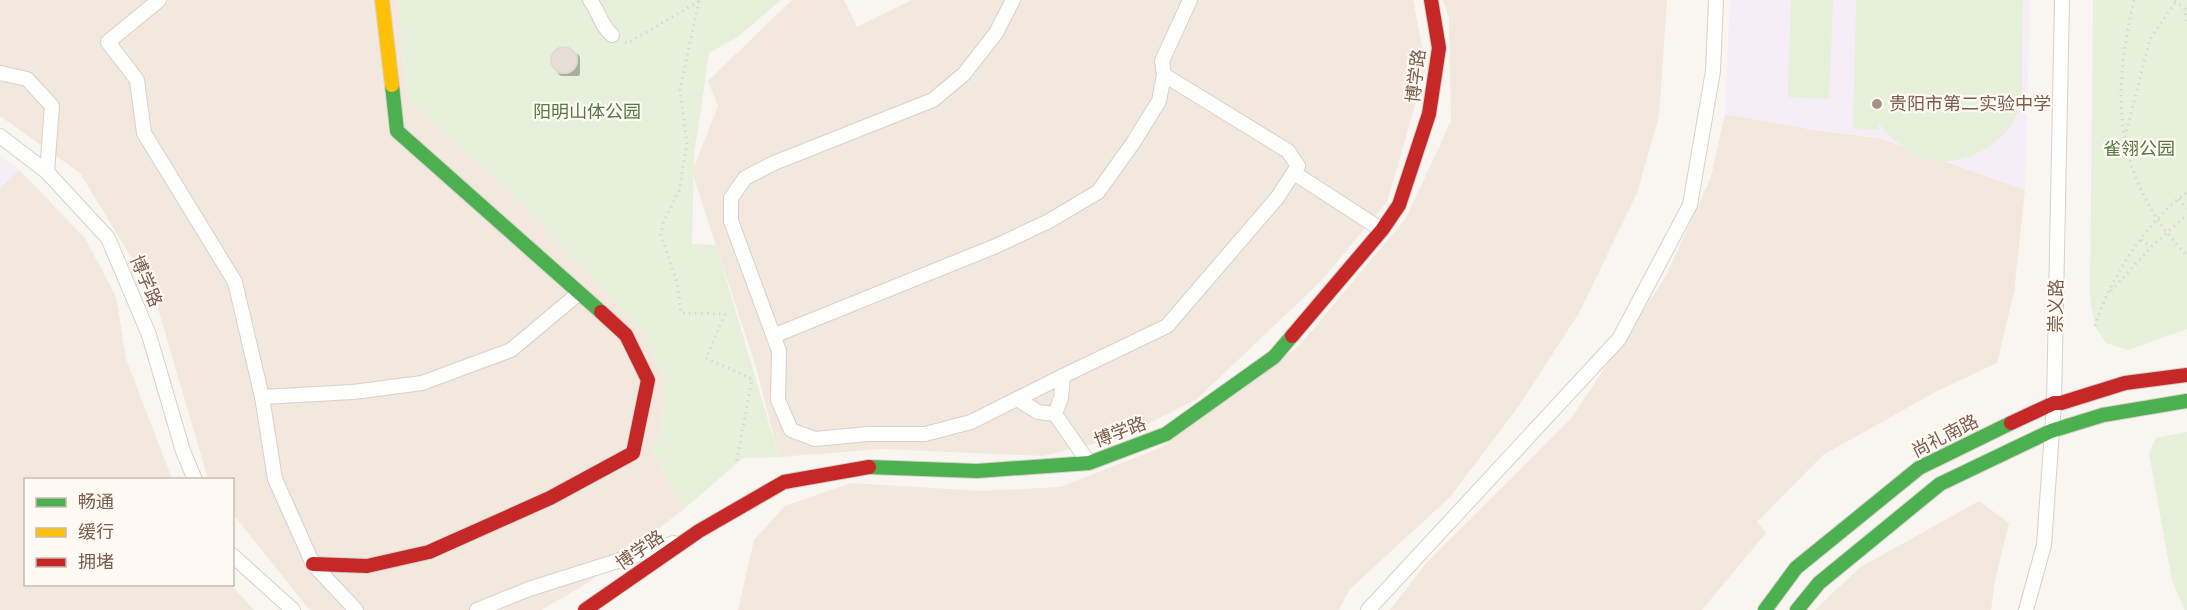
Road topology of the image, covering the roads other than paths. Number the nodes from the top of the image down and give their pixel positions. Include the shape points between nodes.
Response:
1 (159, 0) edge
2 (382, 0) edge
3 (590, 0) edge
4 (1013, 0) edge
5 (1190, 0) edge
6 (1431, 0) edge
7 (1716, 0) edge
8 (2062, 0) edge
9 (612, 35) road end
10 (0, 73) edge
11 (1164, 75) junction
12 (0, 136) edge
13 (47, 172) junction
14 (1294, 173) junction
15 (1382, 230) junction
16 (579, 293) junction
17 (773, 336) junction
18 (2187, 375) edge
19 (1063, 376) junction
20 (262, 397) junction
21 (1017, 399) junction
22 (2187, 401) edge
23 (2054, 403) junction
24 (1055, 414) junction
25 (2050, 431) junction
26 (1089, 463) junction
27 (194, 478) edge
28 (686, 540) junction
29 (234, 557) edge
30 (313, 564) junction
31 (293, 610) edge
32 (356, 610) edge
33 (477, 610) edge
34 (585, 610) edge
35 (1368, 610) edge
36 (1765, 610) edge
37 (1797, 610) edge
38 (2026, 610) edge

1 - 20 street via 108,42 137,80 144,134 235,282
2 - 16 street via 397,131
3 - 9 street via 604,28
4 - 17 street via 996,33 964,74 933,100 774,163 746,178 731,198 731,221
5 - 11 street via 1162,61
6 - 15 street, 博学路 via 1439,48 1429,114 1399,205
7 - 35 street via 1713,71 1690,205 1619,339
8 - 23 street, 崇义路
10 - 13 street via 27,79 52,106
11 - 14 street via 1288,151 1298,166
11 - 17 street via 1159,101 1098,192 996,246
12 - 13 street, 博学路
13 - 27 street, 博学路 via 108,238 149,335
14 - 15 street
14 - 19 street via 1167,326
15 - 26 street, 博学路 via 1274,357 1166,434
16 - 20 street via 511,350 422,383
16 - 30 street via 626,335 648,380 633,453 550,498 429,552 367,566
17 - 21 street via 778,351 778,400 791,430 815,439 926,434 971,422
18 - 23 street, 尚礼南路 via 2125,383
19 - 21 street
19 - 24 street
20 - 30 street via 274,479
21 - 24 street via 1038,412
22 - 25 street via 2103,415
23 - 25 street, 崇义路
23 - 36 street, 尚礼南路 via 1919,468 1796,568
24 - 26 street
25 - 37 street via 1940,484 1819,583
25 - 38 street, 崇义路 via 2044,545
26 - 28 street, 博学路 via 977,471 873,466 795,480
28 - 33 street via 529,589
28 - 34 street, 博学路
29 - 31 street
30 - 32 street

